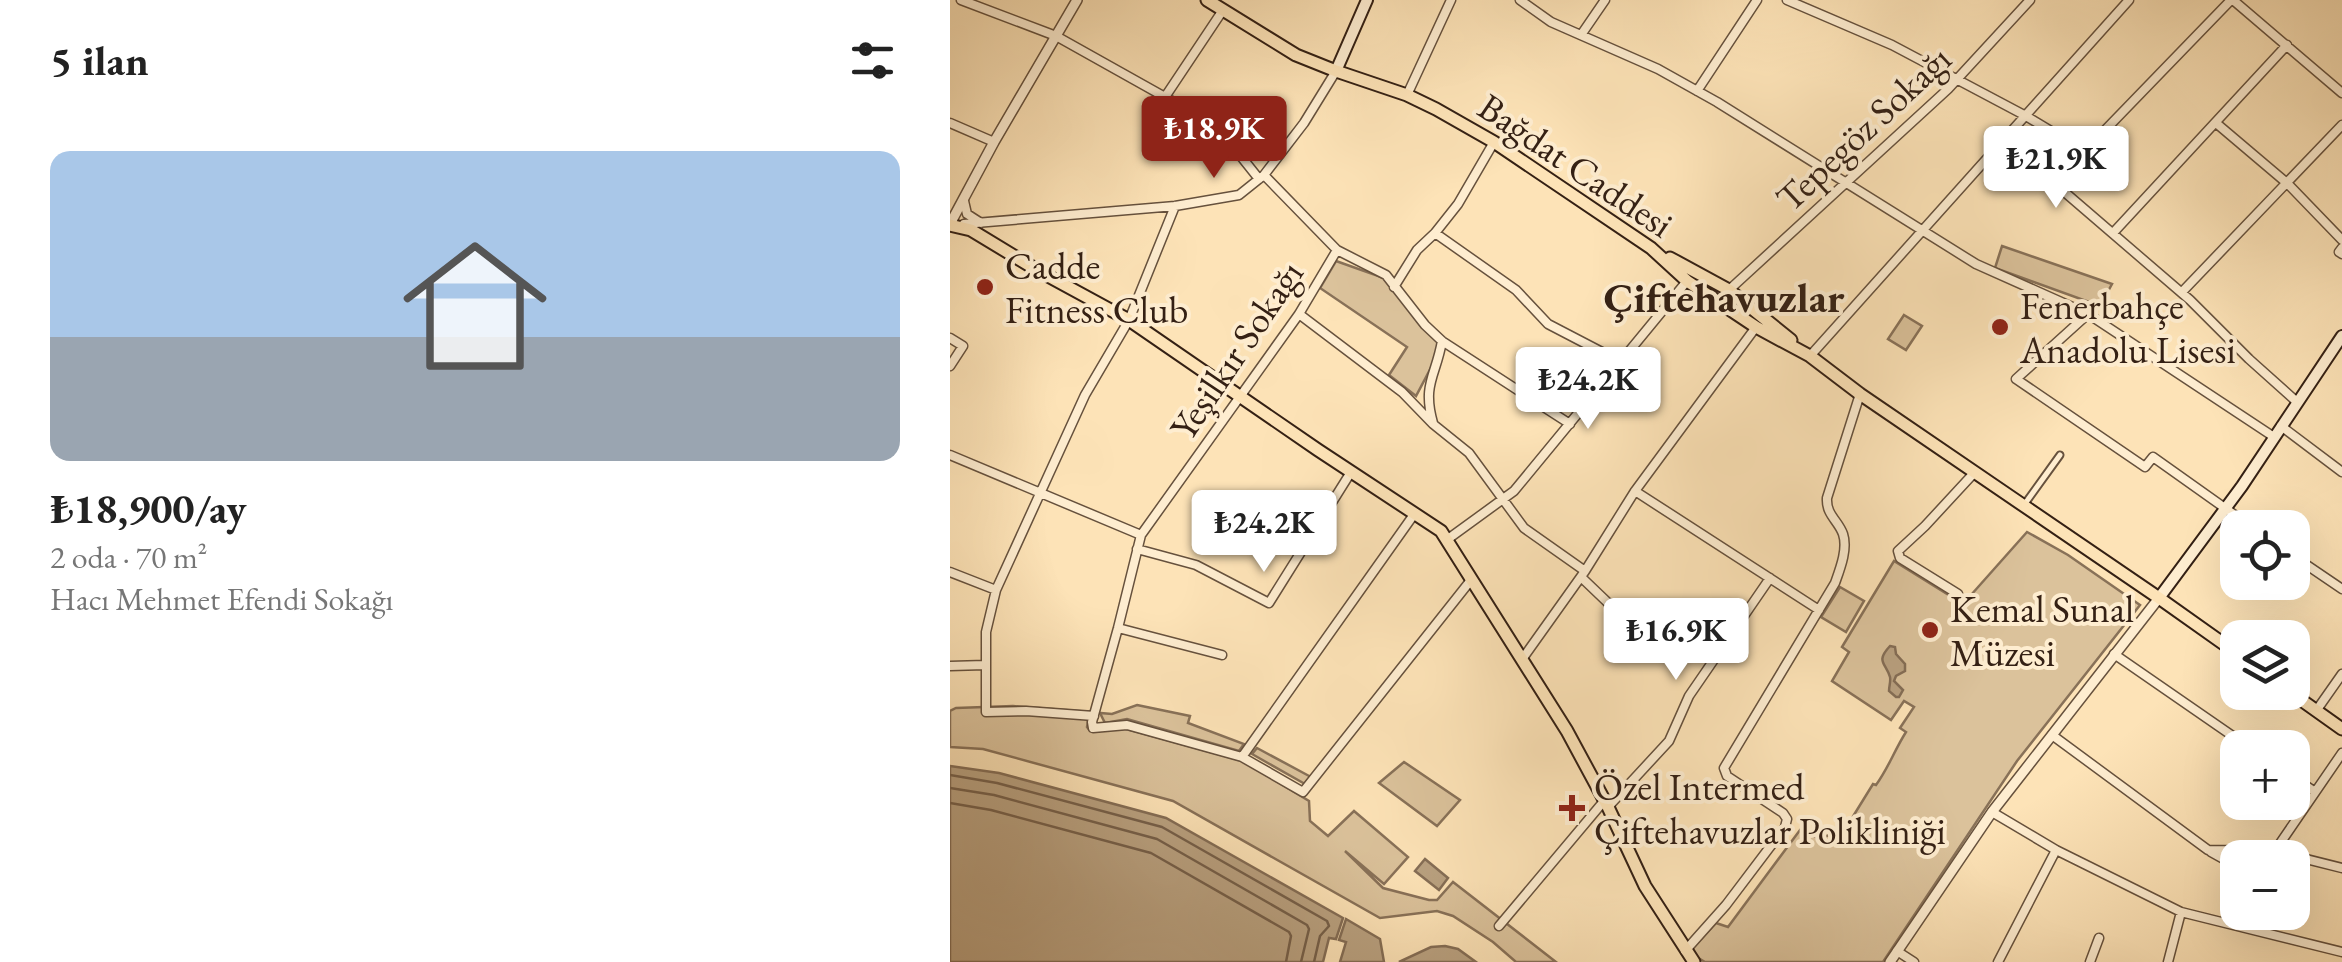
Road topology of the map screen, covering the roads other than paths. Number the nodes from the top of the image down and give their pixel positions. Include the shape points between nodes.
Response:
1 (961, 0) edge
2 (1077, 0) edge
3 (1207, 0) edge
4 (1367, 0) edge
5 (1452, 0) edge
6 (1520, 0) edge
7 (1605, 0) edge
8 (1757, 0) edge
9 (1788, 0) edge
10 (1814, 0) edge
11 (2030, 0) edge
12 (2129, 0) edge
13 (2232, 0) edge
14 (1223, 10) junction
15 (1808, 10) junction
16 (1056, 36) junction
17 (1581, 36) junction
18 (2287, 45) junction
19 (1336, 72) junction
20 (1957, 80) junction
21 (1697, 91) junction
22 (2342, 93) edge
23 (1407, 95) junction
24 (1164, 97) junction
25 (2026, 116) junction
26 (2216, 122) junction
27 (950, 123) edge
28 (2342, 125) edge
29 (994, 142) junction
30 (1494, 142) junction
31 (2084, 152) junction
32 (1262, 177) junction
33 (1846, 183) junction
34 (2288, 184) junction
35 (966, 192) junction
36 (1175, 206) junction
37 (950, 224) edge
38 (985, 224) junction
39 (1924, 230) junction
40 (2113, 232) junction
41 (1434, 233) junction
42 (2342, 240) edge
43 (1651, 248) junction
44 (1337, 250) junction
45 (1687, 281) junction
46 (1394, 287) junction
47 (1730, 290) junction
48 (2182, 292) junction
49 (1299, 314) junction
50 (2088, 314) junction
51 (1128, 320) junction
52 (1756, 327) junction
53 (2342, 336) edge
54 (950, 338) edge
55 (1442, 341) junction
56 (1810, 356) junction
57 (1622, 362) junction
58 (950, 366) edge
59 (1860, 394) junction
60 (1241, 396) junction
61 (2297, 402) junction
62 (1433, 424) junction
63 (1570, 424) junction
64 (2281, 426) junction
65 (2274, 436) junction
66 (2060, 455) dead end
67 (950, 456) edge
68 (1351, 472) junction
69 (2342, 472) edge
70 (1974, 473) junction
71 (1636, 491) junction
72 (1040, 492) junction
73 (1503, 500) junction
74 (2023, 507) junction
75 (2226, 509) junction
76 (1416, 514) junction
77 (1140, 535) junction
78 (1448, 539) junction
79 (1138, 549) junction
80 (2310, 567) edge
81 (950, 572) edge
82 (1583, 574) junction
83 (1770, 578) junction
84 (1471, 580) junction
85 (2342, 589) edge
86 (996, 590) junction
87 (1958, 594) dead end
88 (2159, 598) junction
89 (1819, 610) junction
90 (1118, 628) junction
91 (2220, 641) edge
92 (1651, 644) dead end
93 (2114, 654) junction
94 (1222, 655) dead end
95 (1522, 658) junction
96 (985, 665) junction
97 (950, 666) edge
98 (2342, 674) edge
99 (2310, 707) edge
100 (2316, 711) junction
101 (1094, 716) junction
102 (2224, 730) edge
103 (2342, 730) edge
104 (2052, 735) junction
105 (2342, 752) edge
106 (1242, 757) junction
107 (2310, 789) edge
108 (2315, 792) junction
109 (1606, 804) junction
110 (1992, 812) junction
111 (2282, 840) edge
112 (2056, 850) junction
113 (2208, 850) junction
114 (2220, 851) edge
115 (2220, 857) edge
116 (2310, 862) edge
117 (2342, 868) edge
118 (2180, 912) junction
119 (1500, 926) dead end
120 (2099, 938) dead end
121 (1684, 951) junction
122 (1897, 951) junction
123 (2342, 952) edge
124 (1694, 962) edge
125 (1890, 962) edge
126 (1914, 962) edge
127 (1998, 962) edge
128 (2090, 962) edge
129 (2168, 962) edge

1 - 16 street
2 - 16 street
3 - 14 main road, Bağdat Caddesi
4 - 19 main road
5 - 23 street
6 - 17 street
7 - 17 street
8 - 21 street
9 - 15 street
10 - 15 street
11 - 20 street, Tepegöz Sokağı
12 - 25 street
13 - 18 street
13 - 31 street
14 - 19 main road, Bağdat Caddesi
14 - 24 street
15 - 20 street
16 - 24 street
16 - 29 street
17 - 21 street
18 - 22 street
18 - 26 street
19 - 23 main road, Bağdat Caddesi
19 - 32 street
20 - 25 street
20 - 33 street, Tepegöz Sokağı
21 - 33 street
23 - 30 main road, Bağdat Caddesi
24 - 32 street via 1216,127
25 - 31 street
25 - 39 street
26 - 34 street
26 - 40 street
27 - 29 street
28 - 34 street
29 - 35 street
30 - 41 street
30 - 43 main road, Bağdat Caddesi
31 - 40 street via 2054,184
32 - 36 street via 1236,196
32 - 44 street
33 - 39 street
33 - 47 street, Tepegöz Sokağı
34 - 42 street
34 - 48 street
35 - 37 street
35 - 38 street via 966,213
36 - 38 street
36 - 51 street
37 - 38 street
37 - 51 main road
39 - 50 street via 1976,264
39 - 56 street
40 - 48 street
41 - 46 street
41 - 57 street via 1516,290 1548,324
43 - 45 main road, Bağdat Caddesi
43 - 47 main road
44 - 46 street via 1386,275
44 - 49 street, Yeşilkır Sokağı
45 - 52 main road, Bağdat Caddesi
45 - 57 street
46 - 55 street
47 - 56 main road
48 - 61 street
49 - 60 street, Yeşilkır Sokağı
49 - 62 street via 1402,392
50 - 65 street
50 - 75 street via 2016,379 2144,467 2153,457
51 - 60 main road
51 - 72 street
52 - 56 main road, Bağdat Caddesi
52 - 71 street
53 - 61 main road
54 - 58 street via 963,346
55 - 62 street via 1427,402
55 - 63 street
56 - 59 main road, Bağdat Caddesi
57 - 63 street
59 - 70 main road, Bağdat Caddesi
59 - 89 street via 1826,504 1844,537 1842,566
60 - 68 main road
60 - 77 street, Yeşilkır Sokağı
61 - 64 main road
62 - 73 street via 1469,453
63 - 73 street
64 - 65 main road
64 - 69 street
65 - 75 main road
66 - 74 street
67 - 72 street
68 - 76 main road
68 - 79 street via 1269,603 1196,565
70 - 74 main road, Bağdat Caddesi
70 - 87 street via 1898,552
71 - 82 street
71 - 83 street
72 - 77 street
72 - 86 street
73 - 78 street
73 - 82 street via 1524,528
74 - 88 main road, Bağdat Caddesi
75 - 88 main road
76 - 78 main road
76 - 106 street
77 - 79 street, Yeşilkır Sokağı
78 - 84 main road
79 - 90 street, Yeşilkır Sokağı
80 - 85 street
81 - 86 street
82 - 92 street
82 - 95 street
83 - 89 street
83 - 109 street via 1690,696 1669,741
84 - 95 main road
84 - 106 street via 1304,792
86 - 96 street
88 - 91 main road, Bağdat Caddesi
88 - 93 street
89 - 121 street via 1724,768 1726,776 1783,814 1785,827
90 - 94 street
90 - 101 street, Yeşilkır Sokağı
93 - 102 street
93 - 104 street
95 - 109 main road
96 - 97 street
96 - 101 street via 986,712
98 - 100 street
99 - 100 main road
100 - 103 main road
101 - 106 street via 1093,728 1127,725
104 - 110 street
104 - 113 street
105 - 108 street
107 - 108 street
108 - 111 street
109 - 119 street
109 - 121 main road
110 - 112 street
110 - 122 street
112 - 118 street
112 - 127 street
113 - 114 street
113 - 115 street
116 - 117 street
118 - 123 street
118 - 129 street
120 - 128 street
121 - 124 main road
122 - 125 street
122 - 126 street

